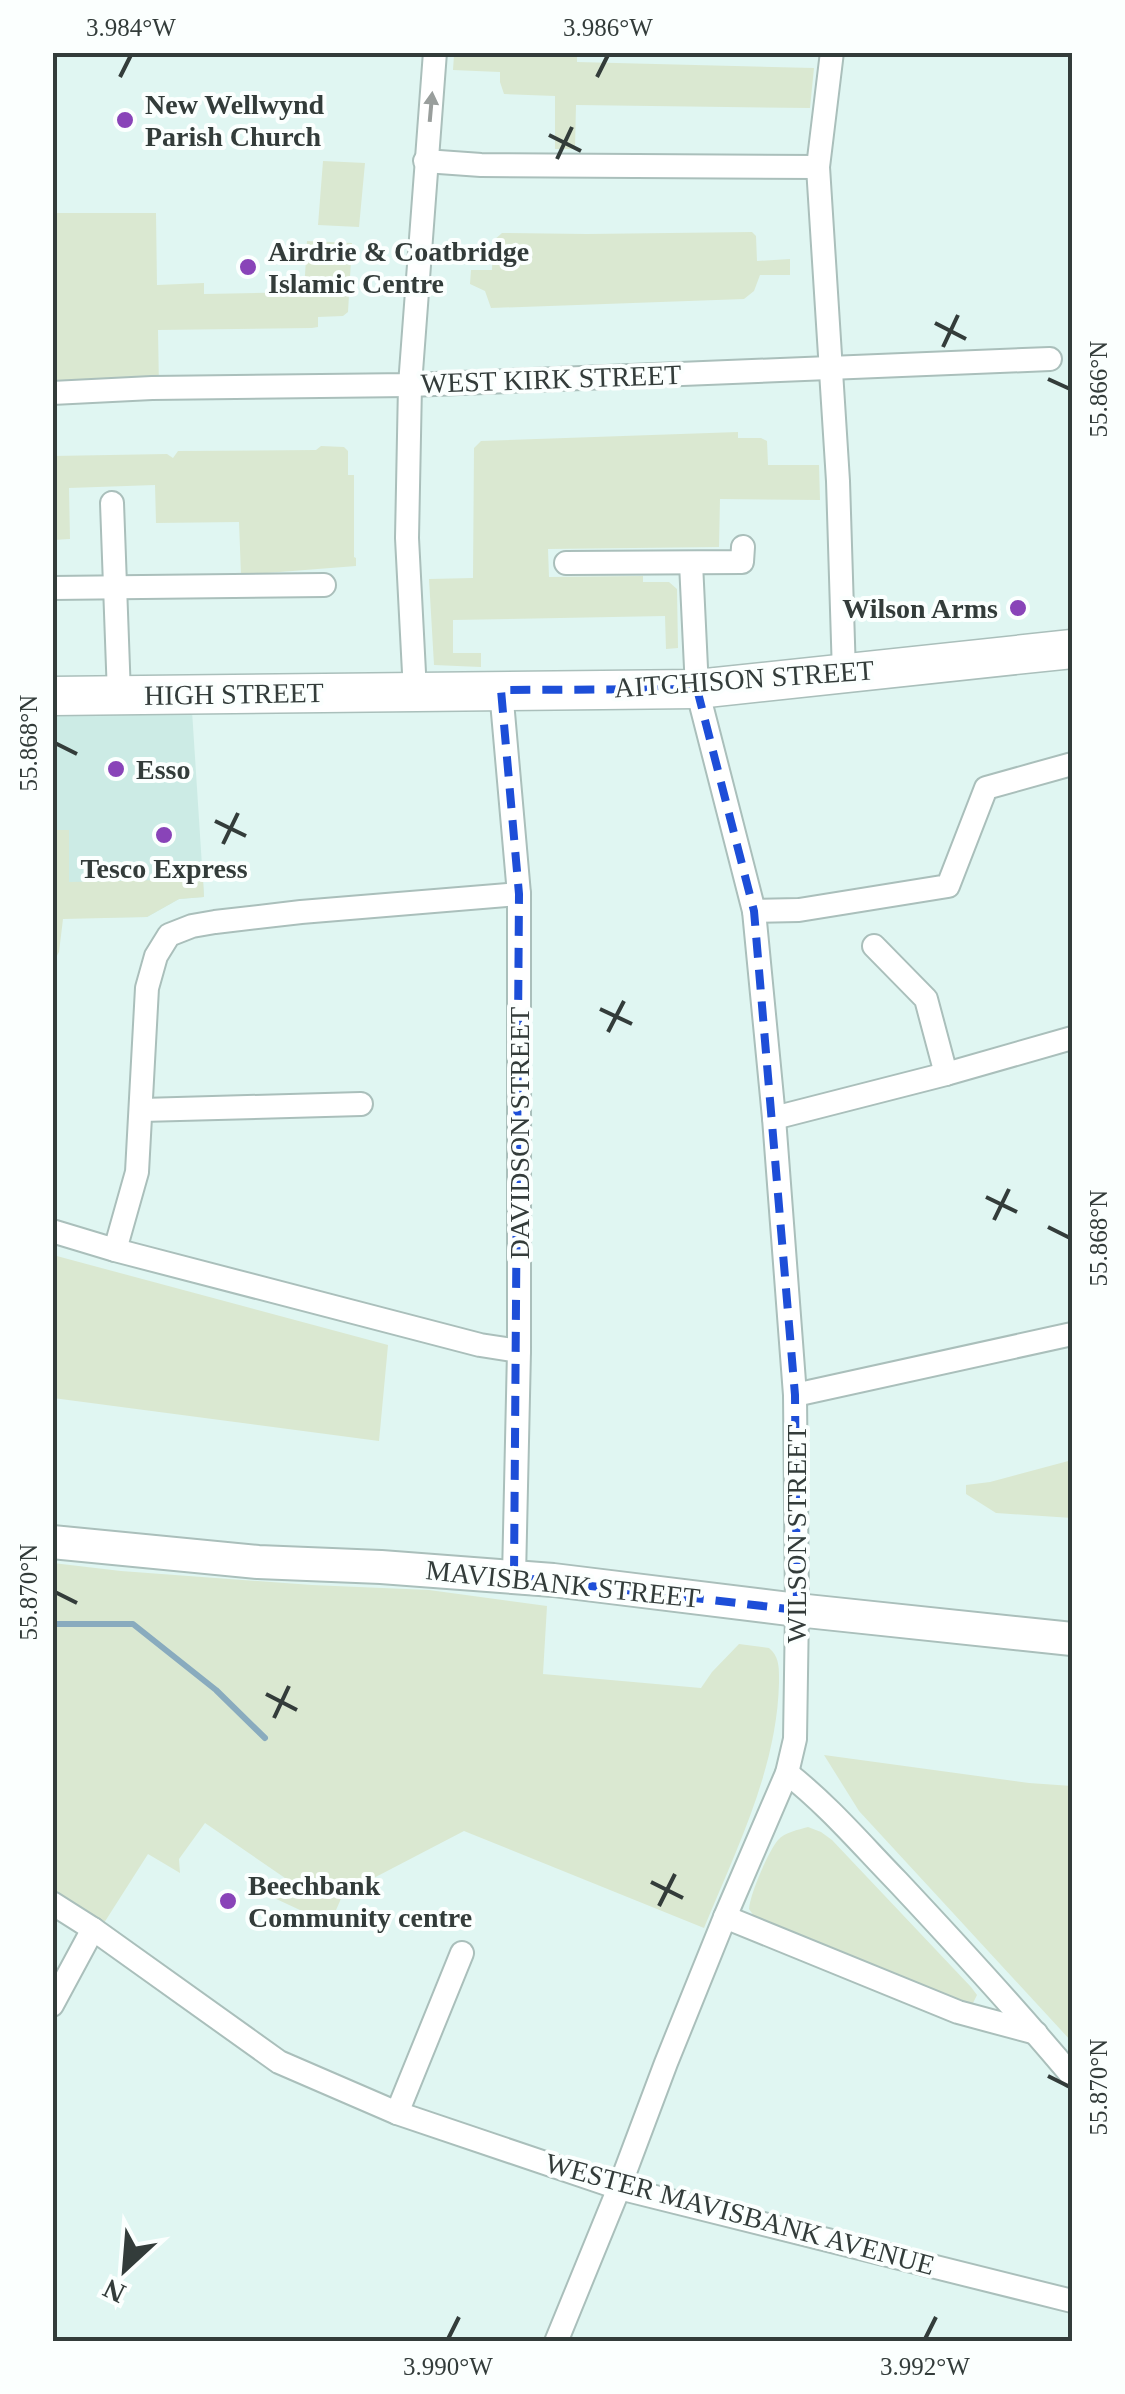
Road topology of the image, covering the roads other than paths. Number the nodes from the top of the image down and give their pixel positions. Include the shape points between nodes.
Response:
1 (435, 52) edge
2 (832, 52) edge
3 (426, 161) junction
4 (818, 167) junction
5 (1050, 359) dead end
6 (831, 368) junction
7 (410, 384) junction
8 (52, 393) edge
9 (112, 502) dead end
10 (742, 547) dead end
11 (566, 563) dead end
12 (692, 563) junction
13 (324, 586) dead end
14 (52, 588) edge
15 (114, 589) junction
16 (1072, 649) edge
17 (844, 674) junction
18 (697, 688) junction
19 (500, 690) junction
20 (416, 692) junction
21 (118, 695) junction
22 (52, 696) edge
23 (1072, 764) edge
24 (519, 894) junction
25 (754, 911) junction
26 (874, 946) dead end
27 (1072, 1038) edge
28 (946, 1074) junction
29 (360, 1104) dead end
30 (142, 1110) junction
31 (774, 1118) junction
32 (52, 1232) edge
33 (115, 1250) junction
34 (1072, 1334) edge
35 (518, 1350) junction
36 (795, 1395) junction
37 (52, 1542) edge
38 (514, 1577) junction
39 (798, 1610) junction
40 (1072, 1639) edge
41 (787, 1773) junction
42 (52, 1902) edge
43 (724, 1917) junction
44 (93, 1929) junction
45 (462, 1953) dead end
46 (52, 2005) edge
47 (1036, 2033) junction
48 (1072, 2076) edge
49 (397, 2112) junction
50 (619, 2188) junction
51 (1072, 2301) edge
52 (556, 2342) edge

3 -> 1 street
2 - 4 street
3 - 4 street
3 - 7 street
4 - 6 street
5 - 6 street, WEST KIRK STREET
6 - 7 street, WEST KIRK STREET
6 - 17 street
7 - 8 street, WEST KIRK STREET
7 - 20 street
9 - 15 street
10 - 12 street via 742,562
11 - 12 street
12 - 18 street, WILSON STREET
13 - 15 street
14 - 15 street
15 - 21 street
16 - 17 main road, AITCHISON STREET
17 - 18 main road, AITCHISON STREET
18 - 19 main road, AITCHISON STREET
18 - 25 street, WILSON STREET
19 - 20 main road, AITCHISON STREET
19 - 24 street, DAVIDSON STREET
20 - 21 main road, HIGH STREET
21 - 22 main road, HIGH STREET
23 - 25 street via 986,788 948,886
24 - 30 street via 215,922 170,936 146,988
24 - 35 street, DAVIDSON STREET
25 - 31 street, WILSON STREET
26 - 28 street via 926,999
27 - 28 street
28 - 31 street
29 - 30 street
30 - 33 street via 137,1172
31 - 36 street, WILSON STREET
32 - 33 street
33 - 35 street
34 - 36 street
35 - 38 street, DAVIDSON STREET
36 - 39 street, WILSON STREET
37 - 38 street, MAVISBANK STREET
38 - 39 street, MAVISBANK STREET
39 - 40 street, MAVISBANK STREET
39 - 41 street, WILSON STREET via 795,1739
41 - 43 street, WILSON STREET
41 - 47 street via 816,1796
42 - 44 street, WESTER MAVISBANK AVENUE
43 - 47 street via 958,2012
43 - 50 street, WILSON STREET
44 - 46 street
44 - 49 street, WESTER MAVISBANK AVENUE via 279,2062
45 - 49 street
47 - 48 street
49 - 50 street, WESTER MAVISBANK AVENUE
50 - 51 street, WESTER MAVISBANK AVENUE
50 - 52 street, WILSON STREET

